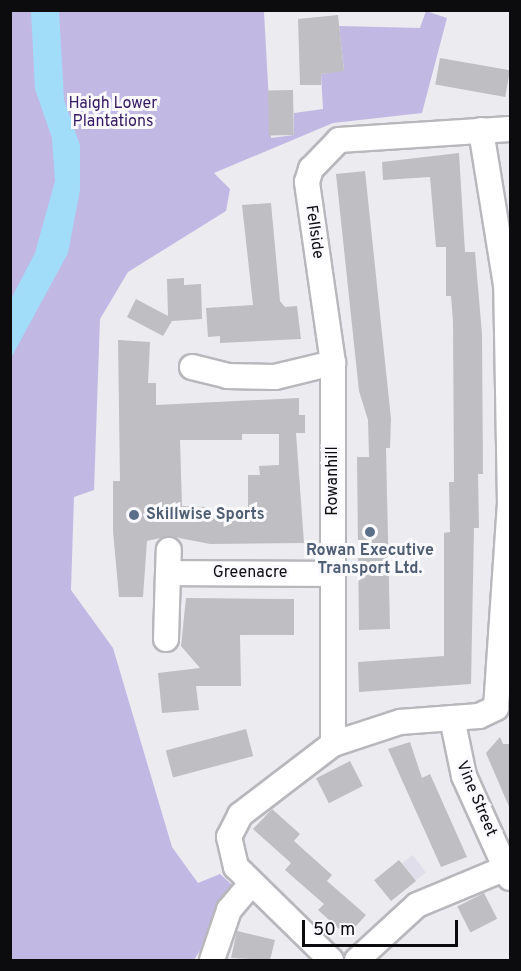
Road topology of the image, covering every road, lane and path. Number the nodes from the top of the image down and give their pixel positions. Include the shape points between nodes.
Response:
1 (510, 129) edge
2 (481, 130) junction
3 (333, 363) junction
4 (192, 367) dead end
5 (332, 574) junction
6 (166, 639) dead end
7 (452, 718) junction
8 (333, 744) junction
9 (508, 873) edge
10 (252, 883) junction
11 (212, 960) edge
12 (332, 960) edge
13 (357, 960) edge

1 - 2 street, Fellside
2 - 3 street, Fellside via 339,140 311,169 307,182
2 - 7 street via 506,285 510,504 496,708 479,716
3 - 4 street via 275,377 227,376
3 - 5 street, Rowanhill
5 - 6 street, Greenacre via 168,561
5 - 8 street, Rowanhill
7 - 8 street via 400,722
7 - 9 street, Vine Street via 464,776
8 - 10 street via 240,815 229,837 236,867
9 - 13 street via 417,905
10 - 11 street via 229,910
10 - 12 street

